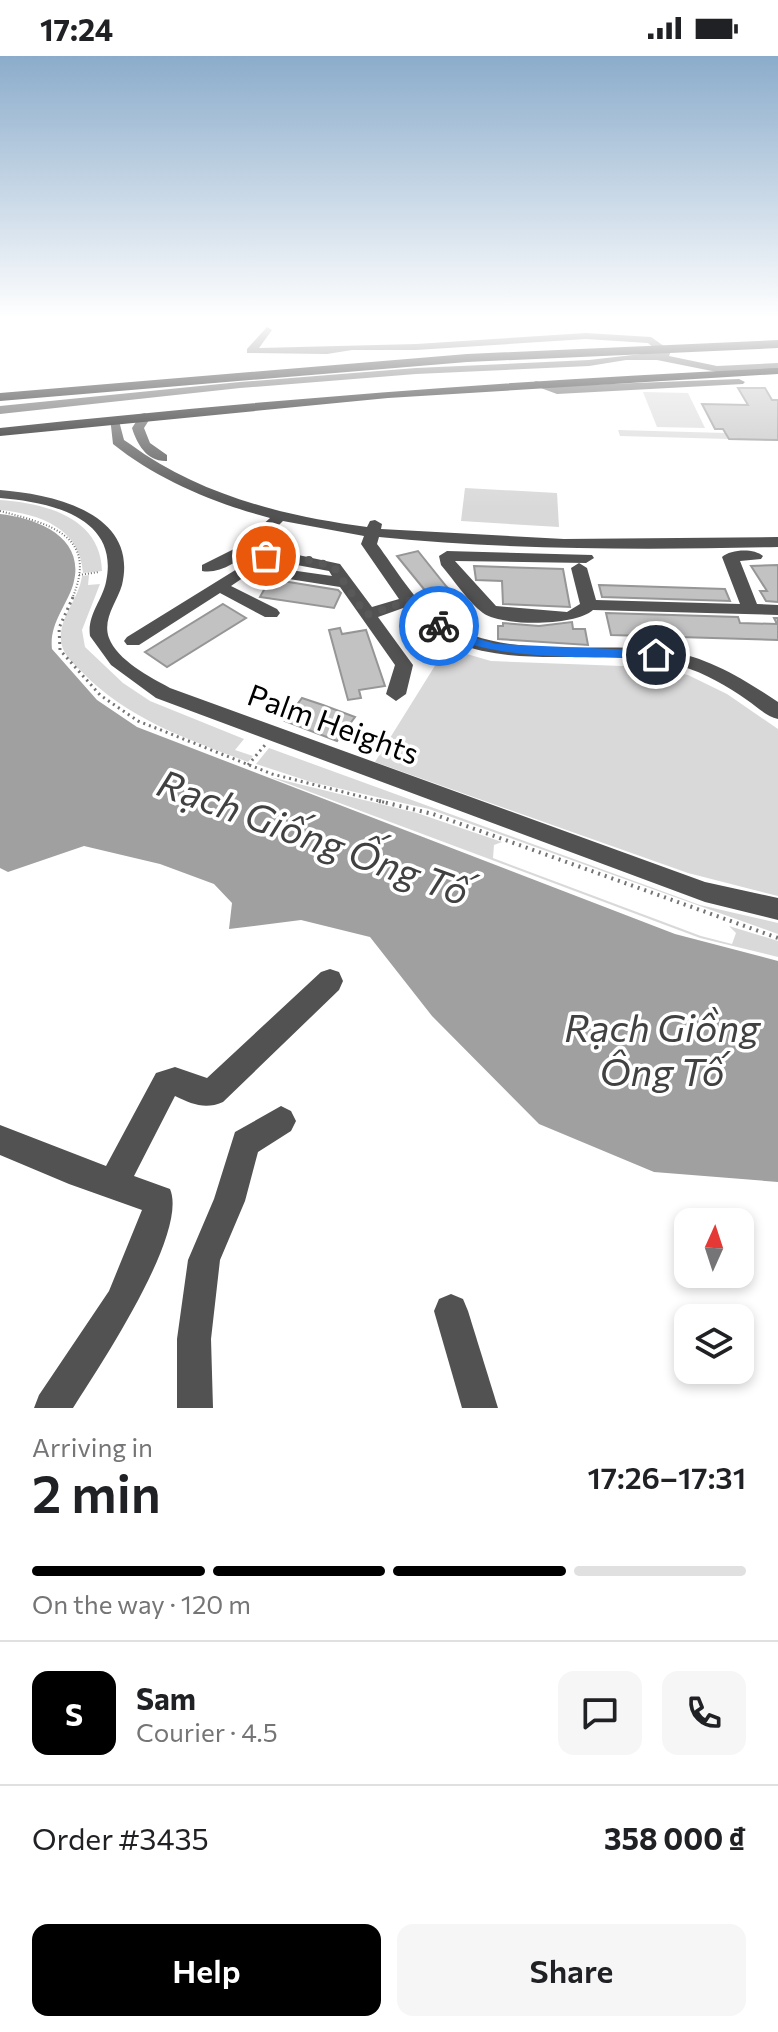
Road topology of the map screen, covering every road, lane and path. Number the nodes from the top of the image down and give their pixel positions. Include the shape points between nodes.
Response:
1 (81, 381) edge
2 (181, 381) edge
3 (294, 381) edge
4 (588, 381) edge
5 (754, 381) edge
6 (536, 384) junction
7 (0, 388) edge
8 (0, 397) edge
9 (114, 399) junction
10 (0, 410) edge
11 (130, 410) dead end
12 (145, 417) junction
13 (114, 420) junction
14 (0, 432) edge
15 (0, 494) edge
16 (280, 516) junction
17 (373, 528) junction
18 (778, 532) edge
19 (778, 542) edge
20 (576, 549) junction
21 (778, 554) edge
22 (208, 568) dead end
23 (104, 572) dead end
24 (79, 575) dead end
25 (219, 586) junction
26 (412, 600) junction
27 (589, 605) junction
28 (750, 609) junction
29 (778, 610) edge
30 (271, 613) dead end
31 (366, 615) junction
32 (133, 641) dead end
33 (396, 694) dead end
34 (778, 712) edge
35 (265, 745) dead end
36 (248, 765) dead end
37 (778, 909) edge
38 (330, 981) dead end
39 (281, 1121) dead end
40 (0, 1140) edge
41 (113, 1184) junction
42 (451, 1311) dead end
43 (52, 1408) edge
44 (195, 1408) edge
45 (480, 1408) edge

1 - 7 highway
2 - 8 highway
3 - 9 street
4 - 6 main road
5 - 6 street via 557,390
6 - 12 main road
9 - 10 street
9 - 11 street
12 - 13 main road
12 - 17 street via 138,428 144,445 212,484 251,499
13 - 14 main road
13 - 16 street via 118,441 165,472 210,494
15 - 37 street, Palm Heights via 65,505 103,530 116,572 98,626 100,639 135,675 163,693 705,892
16 - 17 street
16 - 22 street via 244,550
17 - 20 street
17 - 26 street via 369,544
18 - 20 street
19 - 20 street
20 - 27 street
20 - 27 street via 447,556 447,562 490,610 503,614 567,617
21 - 28 street via 730,557
23 - 24 path
25 - 30 street
25 - 31 street via 270,555 302,558 334,567
25 - 32 street
26 - 31 street
26 - 34 street via 429,620 454,636 506,649 670,657 720,674
27 - 28 street
28 - 29 street
31 - 33 street via 404,665
35 - 36 path
38 - 41 street via 213,1092 166,1083
39 - 44 street via 246,1143 204,1260 194,1339
40 - 41 street
41 - 43 street via 159,1200 158,1212 121,1303
42 - 45 street

